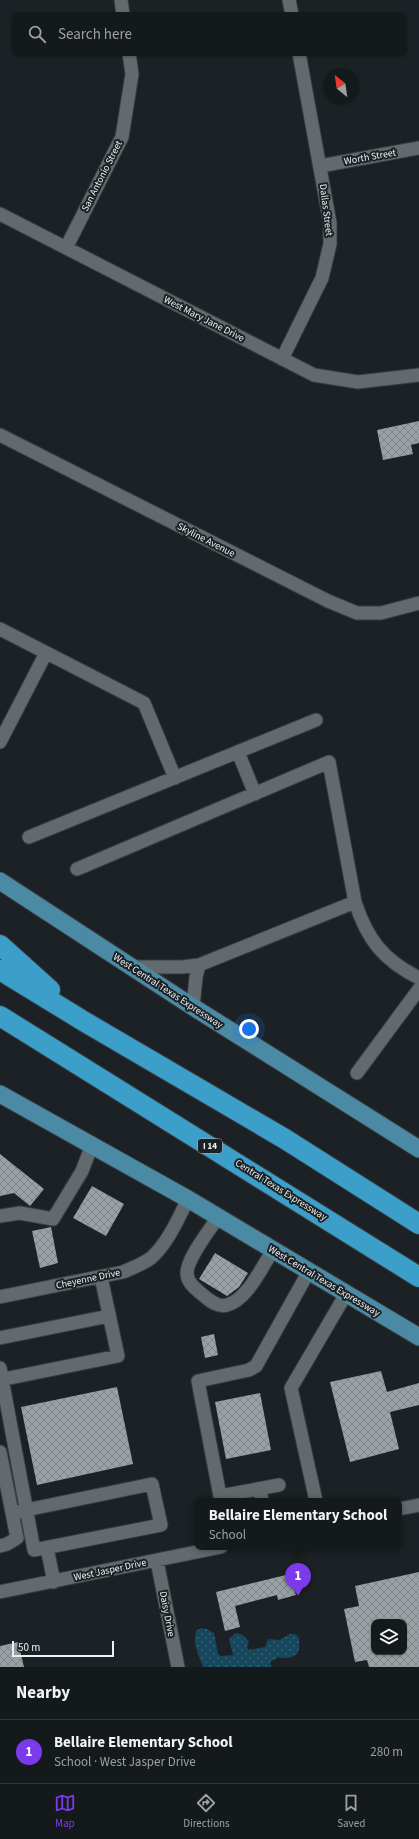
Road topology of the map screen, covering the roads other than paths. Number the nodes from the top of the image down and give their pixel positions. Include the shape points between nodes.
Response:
1 (121, 0) edge
2 (289, 0) edge
3 (123, 12) edge
4 (291, 12) edge
5 (129, 56) edge
6 (300, 56) edge
7 (419, 148) edge
8 (320, 166) junction
9 (0, 214) edge
10 (66, 248) junction
11 (282, 359) junction
12 (419, 375) edge
13 (0, 435) edge
14 (419, 602) edge
15 (0, 629) edge
16 (46, 653) junction
17 (316, 720) dead end
18 (0, 742) edge
19 (238, 752) junction
20 (175, 778) junction
21 (255, 794) junction
22 (29, 837) dead end
23 (77, 869) dead end
24 (0, 881) edge
25 (355, 902) junction
26 (0, 945) edge
27 (199, 965) junction
28 (130, 967) junction
29 (0, 970) edge
30 (419, 978) edge
31 (419, 989) edge
32 (193, 1007) junction
33 (0, 1016) edge
34 (85, 1022) junction
35 (357, 1074) dead end
36 (0, 1094) edge
37 (92, 1145) junction
38 (419, 1149) edge
39 (188, 1199) junction
40 (0, 1216) edge
41 (218, 1217) junction
42 (419, 1224) edge
43 (273, 1250) junction
44 (309, 1272) junction
45 (101, 1277) junction
46 (419, 1277) edge
47 (346, 1294) junction
48 (0, 1297) edge
49 (109, 1316) junction
50 (419, 1337) edge
51 (0, 1338) edge
52 (1, 1376) edge
53 (15, 1448) junction
54 (0, 1452) edge
55 (279, 1486) dead end
56 (261, 1495) edge
57 (315, 1498) edge
58 (419, 1505) edge
59 (402, 1508) edge
60 (26, 1510) junction
61 (12, 1513) junction
62 (0, 1546) edge
63 (47, 1548) junction
64 (206, 1550) edge
65 (157, 1560) junction
66 (54, 1582) junction
67 (0, 1592) edge
68 (178, 1667) edge

1 - 3 street
2 - 4 street
5 - 10 street, San Antonio Street via 132,74 122,137
6 - 8 street, Dallas Street
7 - 8 street, Worth Street
8 - 11 street, Dallas Street via 330,223 330,244 322,278
9 - 10 street, West Mary Jane Drive
10 - 11 street, West Mary Jane Drive
11 - 12 street, West Mary Jane Drive via 314,375 341,381 358,382
13 - 14 street, Skyline Avenue via 328,602 357,613 381,613
15 - 16 street
16 - 18 street
16 - 20 street via 144,703
17 - 19 street
19 - 20 street
19 - 21 street
20 - 22 street
21 - 23 street
21 - 25 street via 329,762
24 - 28 main road, West Central Texas Expressway
25 - 27 street
25 - 30 street via 361,922 372,942 388,958
26 - 34 highway
27 - 28 street
27 - 32 street
28 - 32 main road, West Central Texas Expressway
29 - 34 highway
31 - 35 street
32 - 38 main road, West Central Texas Expressway
33 - 46 highway, Central Texas Expressway / I 14
34 - 42 highway via 284,1139
36 - 37 main road, West Central Texas Expressway
37 - 39 main road, West Central Texas Expressway
37 - 40 street via 82,1171 53,1219 20,1213
39 - 41 main road, West Central Texas Expressway
39 - 45 street, Cheyenne Drive via 162,1247 150,1259 123,1272
41 - 43 main road, West Central Texas Expressway
41 - 43 street via 191,1261 187,1274 191,1285 213,1303 226,1306 248,1290
43 - 44 main road, West Central Texas Expressway
44 - 47 main road, West Central Texas Expressway
44 - 56 street via 256,1366 249,1370 198,1381 220,1496
45 - 48 street, Cheyenne Drive
45 - 49 street
47 - 50 main road, West Central Texas Expressway
47 - 57 street via 291,1388
49 - 51 street
49 - 52 street via 118,1356
52 - 53 street
53 - 54 street
53 - 60 street
54 - 61 street
55 - 56 street
58 - 59 street
60 - 61 street
60 - 63 street via 34,1550
60 - 63 street via 152,1484 161,1525
61 - 62 street via 17,1538
63 - 66 street
64 - 65 street, West Jasper Drive
65 - 66 street, West Jasper Drive
65 - 68 street, Daisy Drive
66 - 67 street, West Jasper Drive

